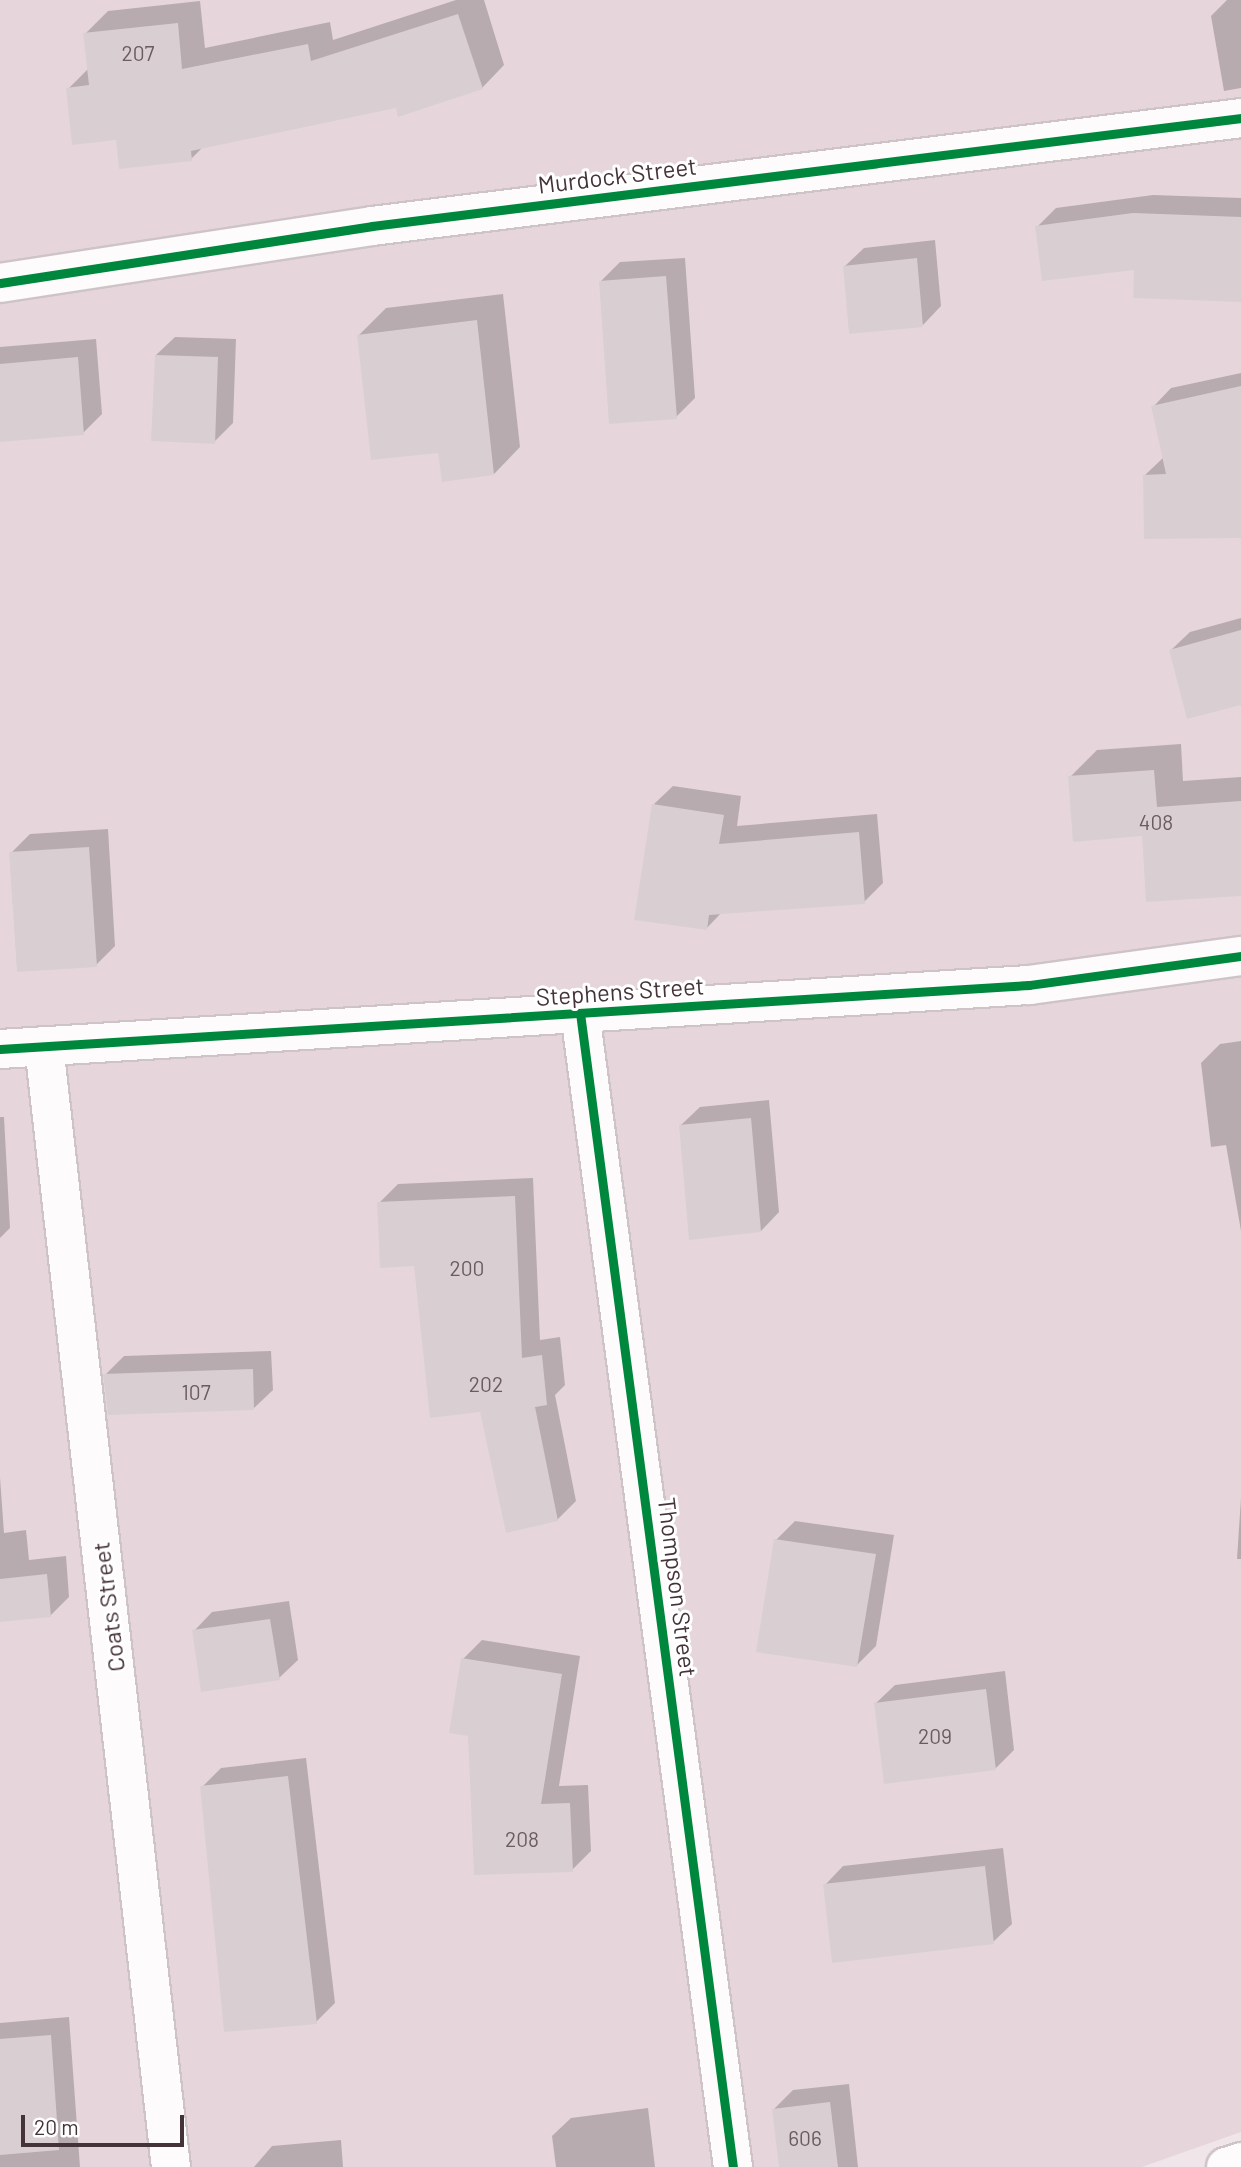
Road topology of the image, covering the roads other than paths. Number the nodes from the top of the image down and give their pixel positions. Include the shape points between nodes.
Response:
1 (1241, 118) edge
2 (0, 283) edge
3 (1241, 956) edge
4 (580, 1013) junction
5 (44, 1046) junction
6 (0, 1049) edge
7 (1241, 2162) edge
8 (171, 2167) edge
9 (733, 2167) edge
10 (1226, 2167) edge

1 - 2 street, Murdock Street via 372,226
3 - 4 street, Stephens Street via 1029,985
4 - 5 street, Stephens Street
4 - 9 street, Thompson Street
5 - 6 street, Stephens Street
5 - 8 street, Coats Street
7 - 10 street

